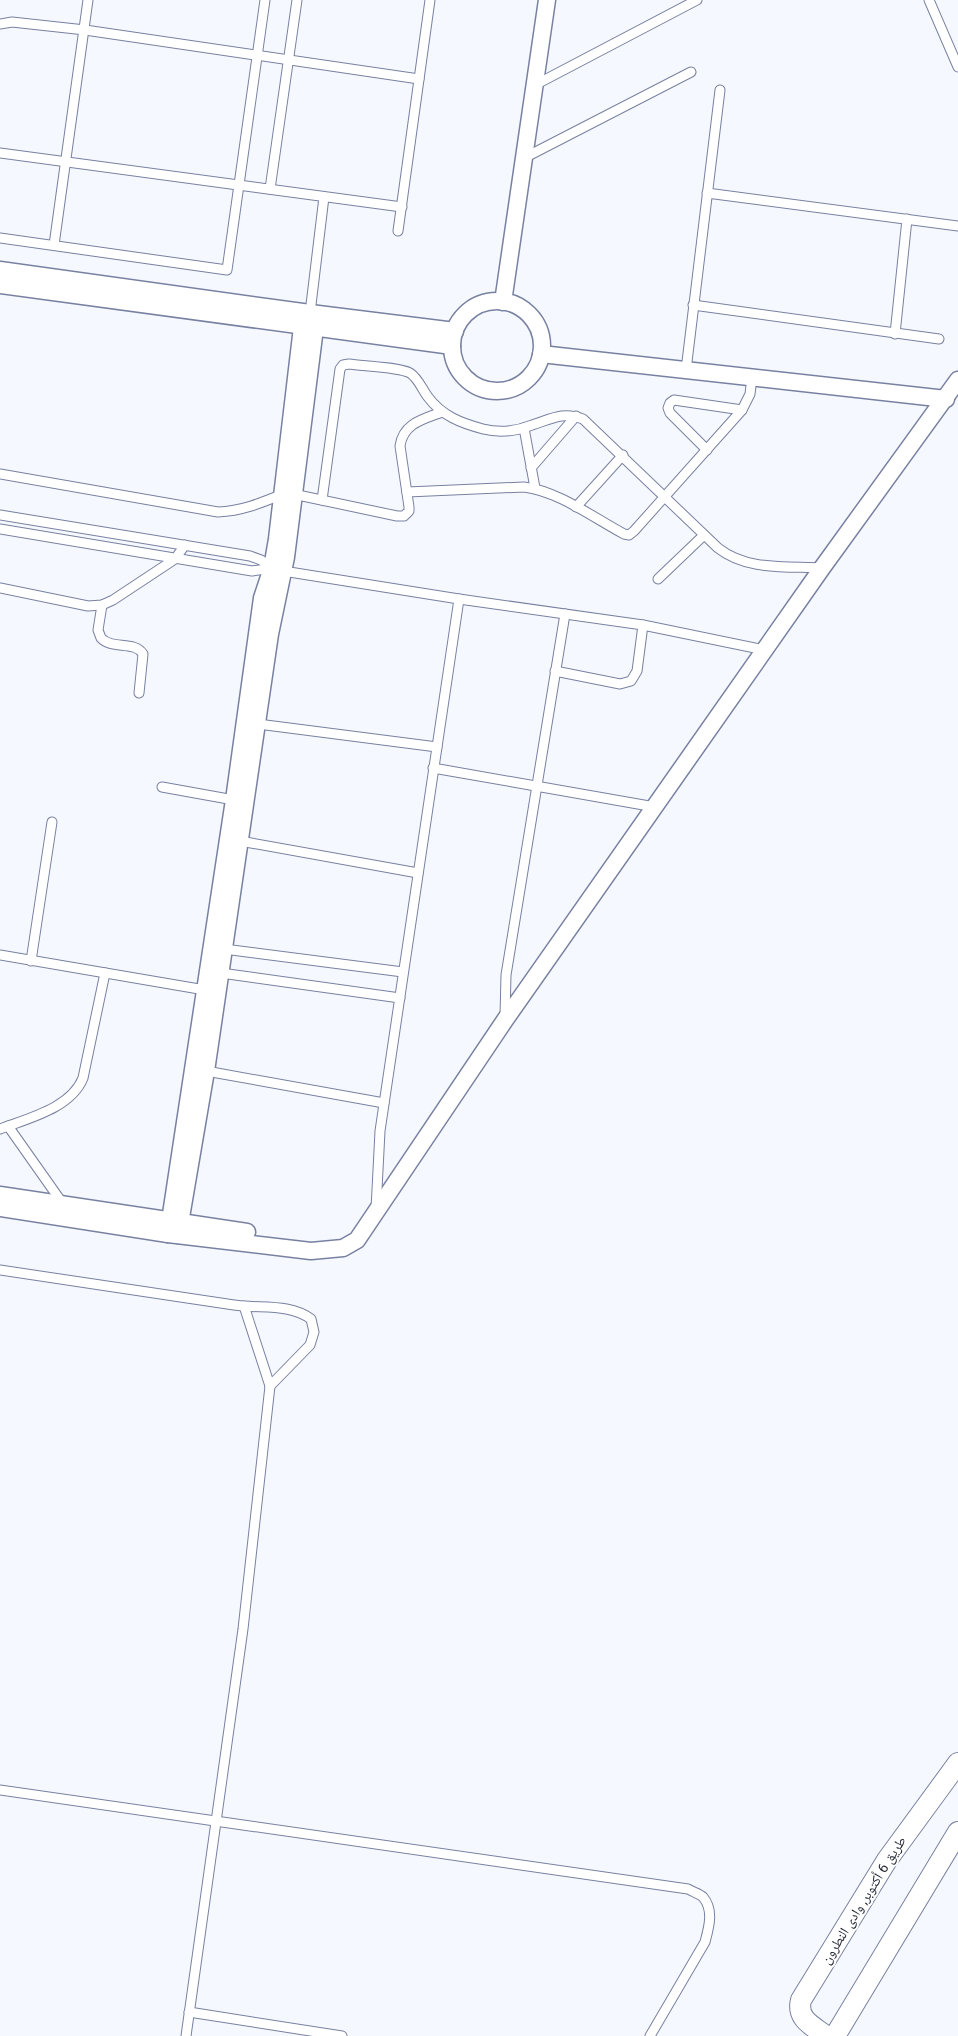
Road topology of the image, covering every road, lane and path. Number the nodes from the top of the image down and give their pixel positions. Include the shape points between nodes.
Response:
1 (88, 0) edge
2 (265, 0) edge
3 (297, 0) edge
4 (430, 0) edge
5 (547, 0) edge
6 (697, 0) edge
7 (929, 0) edge
8 (677, 4) edge
9 (0, 24) edge
10 (85, 30) junction
11 (257, 55) junction
12 (289, 60) junction
13 (958, 68) edge
14 (691, 72) dead end
15 (420, 79) junction
16 (535, 85) junction
17 (720, 90) dead end
18 (0, 153) edge
19 (524, 158) junction
20 (66, 162) junction
21 (239, 185) junction
22 (270, 189) junction
23 (706, 193) junction
24 (324, 196) junction
25 (402, 207) junction
26 (907, 219) junction
27 (958, 226) edge
28 (398, 231) dead end
29 (0, 238) edge
30 (54, 245) junction
31 (0, 270) edge
32 (0, 285) edge
33 (503, 302) junction
34 (694, 305) junction
35 (309, 323) junction
36 (896, 334) junction
37 (453, 338) junction
38 (939, 340) dead end
39 (540, 354) junction
40 (686, 370) junction
41 (752, 377) junction
42 (958, 380) edge
43 (946, 399) junction
44 (742, 410) junction
45 (442, 412) junction
46 (576, 416) junction
47 (524, 428) junction
48 (707, 450) junction
49 (623, 455) junction
50 (531, 468) junction
51 (0, 474) edge
52 (535, 488) junction
53 (407, 492) junction
54 (288, 494) junction
55 (665, 497) junction
56 (322, 500) junction
57 (576, 507) junction
58 (0, 515) edge
59 (0, 530) edge
60 (704, 535) junction
61 (185, 545) junction
62 (176, 559) junction
63 (822, 568) junction
64 (277, 570) junction
65 (658, 580) dead end
66 (0, 588) edge
67 (458, 599) junction
68 (102, 605) junction
69 (565, 614) junction
70 (643, 625) junction
71 (765, 650) junction
72 (555, 671) junction
73 (139, 693) dead end
74 (252, 723) junction
75 (437, 748) junction
76 (434, 768) junction
77 (537, 785) junction
78 (162, 787) dead end
79 (234, 800) junction
80 (655, 807) junction
81 (52, 822) dead end
82 (234, 840) junction
83 (418, 873) junction
84 (224, 949) junction
85 (0, 955) edge
86 (31, 961) junction
87 (214, 972) junction
88 (403, 972) junction
89 (106, 973) junction
90 (212, 991) junction
91 (400, 998) junction
92 (505, 1020) junction
93 (200, 1070) junction
94 (384, 1104) junction
95 (4, 1127) edge
96 (0, 1195) edge
97 (63, 1204) junction
98 (0, 1208) edge
99 (376, 1214) junction
100 (174, 1228) junction
101 (0, 1270) edge
102 (244, 1306) junction
103 (270, 1386) junction
104 (958, 1763) edge
105 (0, 1790) edge
106 (216, 1821) junction
107 (958, 1832) edge
108 (189, 2012) junction
109 (186, 2036) edge
110 (342, 2036) edge
111 (650, 2036) edge
112 (826, 2036) edge
113 (835, 2036) edge

1 - 10 lane
2 - 11 lane
3 - 12 lane
4 - 15 lane
5 - 16 street
6 - 8 lane
7 - 13 lane
8 - 16 lane
9 - 10 lane via 12,22
10 - 11 lane
10 - 20 lane
11 - 12 lane
11 - 21 lane
12 - 15 lane
12 - 22 lane
14 - 19 lane
15 - 25 lane
16 - 19 street
17 - 23 lane
18 - 20 lane
19 - 33 street
20 - 21 lane
20 - 30 lane
21 - 22 lane
21 - 30 lane via 227,270
22 - 24 lane
23 - 26 lane
23 - 34 lane
24 - 25 lane
24 - 35 lane
25 - 28 lane
26 - 27 lane
26 - 36 lane
29 - 30 lane
31 - 35 street
32 - 35 street
33 - 37 street via 478,306 464,316
33 - 39 street via 520,308 533,320 540,336
34 - 36 lane
34 - 40 lane
35 - 37 street
35 - 54 street
36 - 38 lane
37 - 39 street via 455,362 464,376 493,391 524,382 538,364
39 - 40 street
40 - 41 street
41 - 43 street
41 - 44 lane via 750,394
42 - 43 street
43 - 63 street
44 - 48 lane
44 - 48 lane via 674,400 670,403 670,413
45 - 47 lane via 485,430
45 - 53 lane via 413,424 404,433 400,446
45 - 56 lane via 411,373 405,370 343,365
46 - 47 lane via 554,416
46 - 49 lane via 589,423
46 - 50 lane
47 - 50 lane
48 - 55 lane
49 - 55 lane
49 - 57 lane
50 - 52 lane
51 - 54 lane via 218,512 236,512
52 - 53 lane
52 - 57 lane
53 - 56 lane via 409,511 404,516
54 - 56 lane
54 - 64 street
55 - 57 lane via 629,535
55 - 60 lane
58 - 61 lane
59 - 62 lane
60 - 63 lane via 725,554 747,564
60 - 65 lane
61 - 62 lane
61 - 64 lane via 250,556
62 - 64 lane via 252,572
62 - 68 lane
63 - 71 street
64 - 67 lane
64 - 74 street via 270,634
66 - 68 lane via 88,606
67 - 69 lane
67 - 75 lane
68 - 73 lane via 100,638 108,644 136,647 142,654
69 - 70 lane
69 - 72 lane
70 - 71 lane
70 - 72 lane via 637,672 631,681 620,684
71 - 80 street
72 - 77 lane
74 - 75 lane
74 - 79 street
74 - 82 street
75 - 76 lane
76 - 77 lane
76 - 83 lane
77 - 80 lane
77 - 92 lane via 506,975
78 - 79 lane
79 - 82 street
80 - 92 street
81 - 86 lane
82 - 83 lane
82 - 84 street
82 - 87 street
83 - 88 lane
84 - 87 street
84 - 88 lane
85 - 86 lane
86 - 89 lane
87 - 90 street
87 - 91 lane
88 - 91 lane
89 - 90 lane
89 - 95 lane via 80,1086 61,1104
90 - 93 street
91 - 94 lane
92 - 99 street
93 - 94 lane
93 - 100 street
94 - 99 lane via 377,1158
95 - 97 lane
96 - 97 street
97 - 100 street
98 - 100 street
99 - 100 street via 350,1245 321,1251
101 - 102 lane
102 - 103 lane
102 - 103 lane via 290,1308 311,1319 314,1332 310,1345
103 - 106 lane via 243,1629
104 - 112 street, طريق 6 أكتوبر, وادى النطرون via 887,1860 801,2000 802,2018
105 - 106 lane
106 - 108 lane
106 - 111 lane via 688,1890 703,1896 710,1911 706,1942
107 - 113 street
108 - 109 lane
108 - 110 lane

